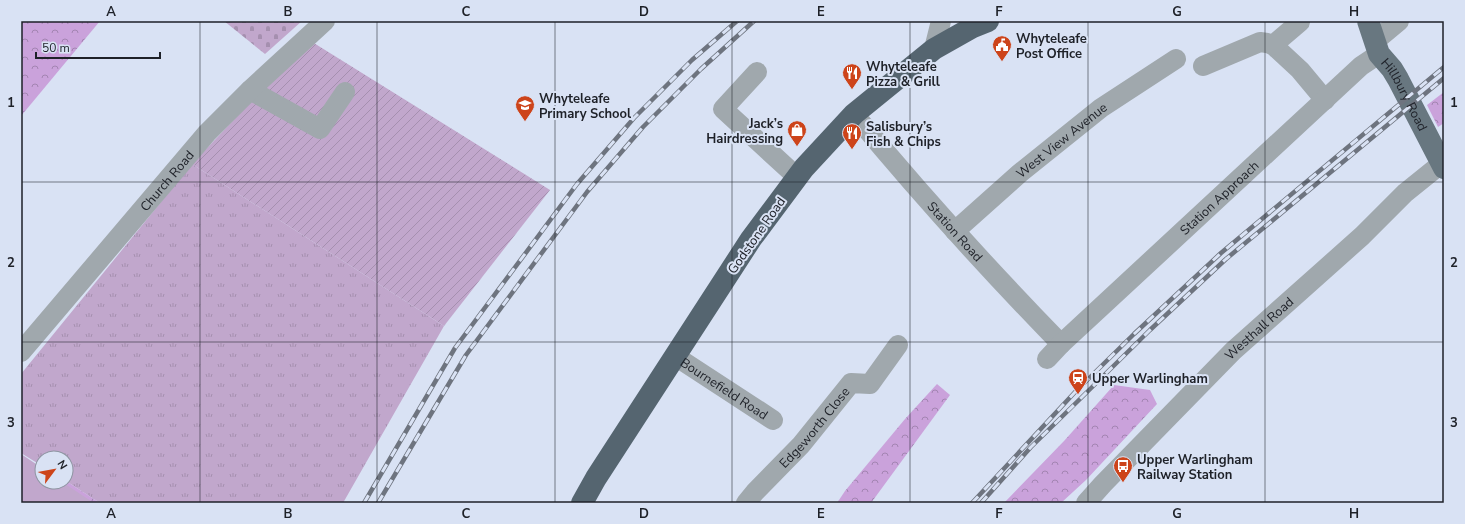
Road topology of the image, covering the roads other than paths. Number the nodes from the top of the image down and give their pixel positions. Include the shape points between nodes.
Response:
1 (326, 21) edge
2 (941, 21) edge
3 (988, 21) edge
4 (1399, 21) edge
5 (1300, 22) dead end
6 (1374, 39) edge
7 (1273, 45) junction
8 (934, 49) junction
9 (1176, 59) dead end
10 (1203, 66) dead end
11 (757, 72) dead end
12 (250, 90) junction
13 (345, 92) dead end
14 (1325, 100) junction
15 (854, 114) junction
16 (1443, 166) edge
17 (797, 177) junction
18 (955, 231) junction
19 (1061, 344) junction
20 (898, 345) dead end
21 (21, 352) edge
22 (675, 356) junction
23 (1047, 359) dead end
24 (773, 420) dead end
25 (582, 503) edge
26 (746, 503) edge
27 (1086, 503) edge

1 - 12 street, Church Road
2 - 8 street
3 - 8 highway, Godstone Road
4 - 6 street, Station Approach
5 - 7 street
6 - 14 street, Station Approach via 1361,66
6 - 16 main road, Hillbury Road
7 - 10 street via 1260,42
7 - 14 street via 1300,70
8 - 15 highway, Godstone Road
9 - 18 street, West View Avenue via 1101,108 1020,173
11 - 17 street via 723,109
12 - 13 street via 320,129
12 - 21 street, Church Road via 207,133
14 - 19 street, Station Approach
15 - 17 highway, Godstone Road
15 - 18 street, Station Road
16 - 27 street, Westhall Road via 1405,193 1362,236 1233,351
17 - 22 highway, Godstone Road via 751,239
18 - 19 street, Station Road
19 - 23 street, Station Approach
20 - 26 street, Edgeworth Close via 870,384 851,383 801,445
22 - 24 street, Bournefield Road
22 - 25 highway, Godstone Road

